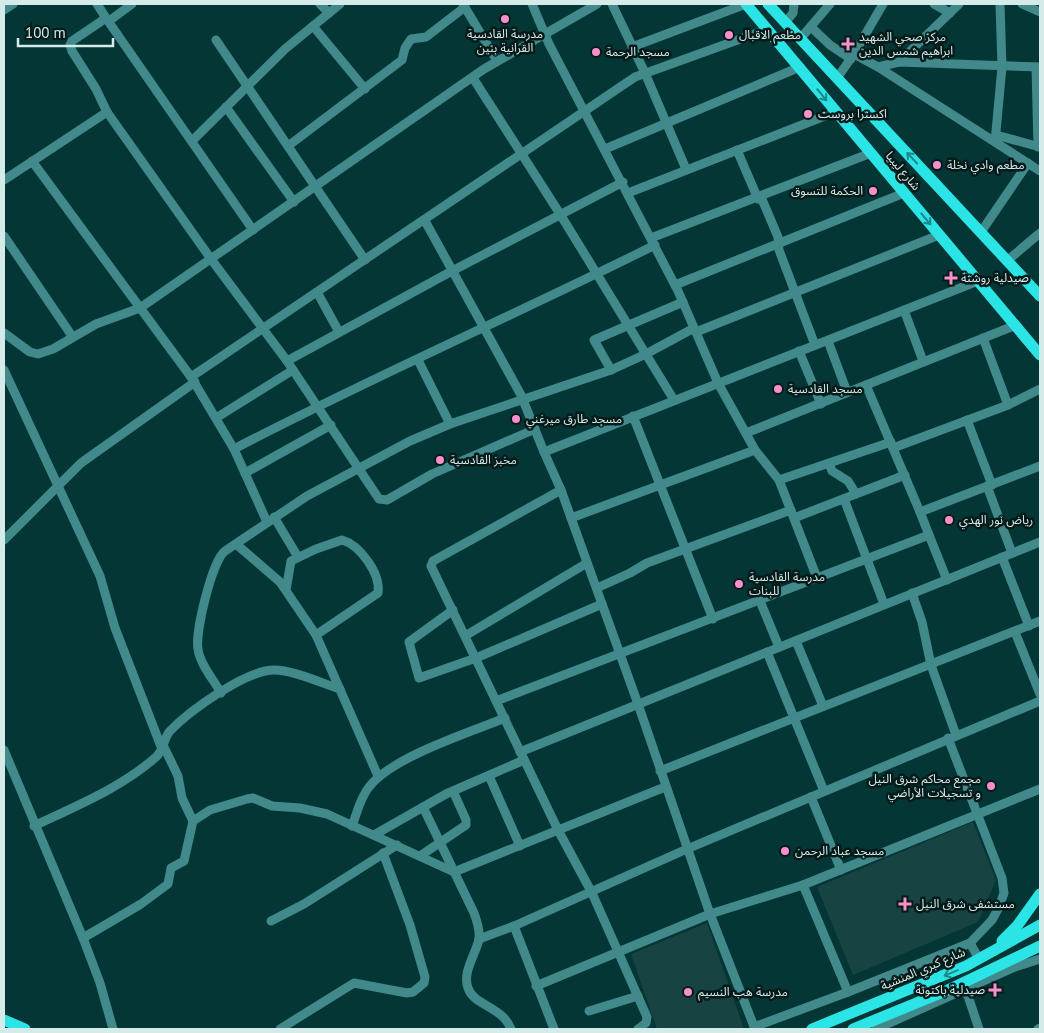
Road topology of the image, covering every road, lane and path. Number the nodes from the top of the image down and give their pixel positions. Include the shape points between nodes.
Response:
1 (13, 4) edge
2 (97, 4) edge
3 (132, 4) edge
4 (320, 4) edge
5 (340, 4) edge
6 (532, 4) edge
7 (596, 4) edge
8 (612, 4) edge
9 (746, 4) edge
10 (768, 4) edge
11 (794, 4) edge
12 (830, 4) edge
13 (883, 4) edge
14 (934, 4) edge
15 (959, 4) edge
16 (1000, 4) edge
17 (1022, 4) edge
18 (464, 5) edge
19 (4, 10) edge
20 (1040, 12) edge
21 (329, 13) junction
22 (950, 13) junction
23 (108, 20) junction
24 (785, 23) junction
25 (313, 26) junction
26 (811, 27) junction
27 (768, 29) junction
28 (544, 32) junction
29 (800, 39) junction
30 (216, 40) dead end
31 (632, 47) junction
32 (852, 56) junction
33 (497, 61) junction
34 (899, 62) junction
35 (800, 67) junction
36 (878, 67) junction
37 (1002, 67) junction
38 (1038, 67) edge
39 (645, 73) junction
40 (473, 78) junction
41 (837, 78) junction
42 (247, 86) junction
43 (365, 88) junction
44 (226, 107) junction
45 (107, 112) junction
46 (584, 112) junction
47 (835, 112) junction
48 (666, 123) junction
49 (995, 138) junction
50 (192, 141) junction
51 (288, 146) junction
52 (1039, 147) edge
53 (605, 149) junction
54 (737, 150) junction
55 (871, 153) junction
56 (522, 154) junction
57 (32, 161) junction
58 (1028, 163) junction
59 (686, 169) junction
60 (1040, 171) edge
61 (4, 180) edge
62 (623, 182) junction
63 (317, 186) junction
64 (628, 193) junction
65 (904, 193) junction
66 (759, 198) junction
67 (294, 202) junction
68 (560, 214) junction
69 (425, 221) junction
70 (253, 230) junction
71 (981, 232) junction
72 (1040, 233) edge
73 (940, 235) junction
74 (4, 236) edge
75 (653, 241) junction
76 (779, 243) junction
77 (211, 259) junction
78 (366, 260) junction
79 (1008, 260) junction
80 (452, 271) junction
81 (596, 275) junction
82 (978, 281) junction
83 (675, 284) junction
84 (317, 292) junction
85 (794, 293) junction
86 (1040, 296) edge
87 (683, 302) junction
88 (140, 308) junction
89 (904, 310) junction
90 (629, 326) junction
91 (1016, 326) junction
92 (263, 329) junction
93 (485, 329) junction
94 (695, 330) junction
95 (339, 332) junction
96 (4, 333) edge
97 (72, 336) junction
98 (983, 338) junction
99 (828, 341) junction
100 (815, 345) junction
101 (800, 351) junction
102 (646, 354) junction
103 (1040, 355) edge
104 (418, 360) junction
105 (287, 361) junction
106 (923, 362) junction
107 (4, 370) edge
108 (293, 370) junction
109 (611, 370) junction
110 (193, 380) junction
111 (718, 383) junction
112 (866, 385) junction
113 (1040, 389) edge
114 (848, 392) junction
115 (674, 400) junction
116 (523, 401) junction
117 (821, 404) junction
118 (1008, 405) junction
119 (317, 406) junction
120 (633, 416) junction
121 (216, 418) junction
122 (966, 420) junction
123 (450, 424) junction
124 (331, 425) junction
125 (535, 429) junction
126 (746, 433) junction
127 (892, 445) junction
128 (234, 449) junction
129 (755, 450) junction
130 (544, 452) junction
131 (829, 464) junction
132 (1040, 466) edge
133 (358, 467) junction
134 (245, 473) junction
135 (905, 475) junction
136 (779, 480) junction
137 (660, 485) junction
138 (59, 486) junction
139 (990, 486) junction
140 (561, 490) junction
141 (856, 494) junction
142 (844, 499) junction
143 (920, 512) junction
144 (792, 514) junction
145 (571, 518) junction
146 (271, 519) junction
147 (929, 535) junction
148 (4, 540) edge
149 (1040, 542) edge
150 (236, 544) junction
151 (685, 547) junction
152 (1012, 553) junction
153 (298, 557) junction
154 (1002, 557) junction
155 (867, 559) junction
156 (587, 563) junction
157 (817, 578) junction
158 (947, 580) junction
159 (597, 588) junction
160 (286, 590) junction
161 (912, 593) junction
162 (760, 600) junction
163 (602, 604) junction
164 (884, 604) junction
165 (452, 610) junction
166 (712, 620) junction
167 (1040, 621) edge
168 (1029, 626) junction
169 (1015, 632) junction
170 (316, 635) junction
171 (465, 636) junction
172 (796, 640) junction
173 (779, 647) junction
174 (767, 652) junction
175 (620, 653) junction
176 (476, 658) junction
177 (931, 665) junction
178 (340, 689) junction
179 (221, 693) junction
180 (1040, 694) edge
181 (496, 701) junction
182 (1040, 701) edge
183 (638, 704) junction
184 (823, 706) junction
185 (504, 718) junction
186 (793, 718) junction
187 (952, 737) junction
188 (162, 747) junction
189 (4, 750) edge
190 (522, 756) junction
191 (660, 771) junction
192 (378, 776) junction
193 (489, 776) junction
194 (665, 787) junction
195 (1040, 789) edge
196 (453, 791) junction
197 (824, 791) junction
198 (811, 798) junction
199 (423, 807) junction
200 (978, 814) junction
201 (193, 821) junction
202 (34, 826) junction
203 (352, 826) junction
204 (558, 830) junction
205 (374, 835) junction
206 (440, 844) junction
207 (397, 845) junction
208 (520, 846) junction
209 (687, 849) junction
210 (384, 853) junction
211 (420, 856) junction
212 (841, 870) junction
213 (454, 872) junction
214 (804, 885) junction
215 (592, 893) junction
216 (1040, 894) edge
217 (710, 914) junction
218 (271, 921) dead end
219 (1040, 925) edge
220 (514, 926) junction
221 (83, 938) junction
222 (479, 939) junction
223 (970, 943) junction
224 (1040, 946) edge
225 (618, 952) junction
226 (1040, 953) edge
227 (1016, 956) junction
228 (983, 957) junction
229 (1040, 959) edge
230 (536, 986) junction
231 (966, 990) junction
232 (848, 992) junction
233 (638, 996) junction
234 (589, 1011) dead end
235 (4, 1020) edge
236 (890, 1027) edge
237 (754, 1028) edge
238 (25, 1029) edge
239 (113, 1029) edge
240 (280, 1029) edge
241 (511, 1029) edge
242 (554, 1029) edge
243 (638, 1029) edge
244 (812, 1029) edge
245 (853, 1029) edge
246 (876, 1029) edge
247 (979, 1029) edge

1 - 19 street
2 - 23 street
3 - 23 street
4 - 21 street
5 - 21 street
6 - 28 street
7 - 28 street
8 - 31 street
9 - 27 main road, شارع ليبيا
9 - 31 street
10 - 24 main road, شارع ليبيا
11 - 24 street via 793,13
12 - 26 street
13 - 32 street
14 - 22 street
15 - 22 street
16 - 37 street
17 - 20 street
18 - 33 street
18 - 43 street via 426,36 411,39 402,60
21 - 25 street
22 - 34 street
23 - 45 street via 70,45
23 - 50 street
24 - 29 main road, شارع ليبيا
25 - 42 street
25 - 43 street
26 - 29 street
26 - 32 street via 830,45
27 - 35 main road, شارع ليبيا
27 - 39 street
28 - 33 street
28 - 46 street
29 - 41 main road, شارع ليبيا
30 - 42 street
31 - 39 street
32 - 36 street
32 - 41 street
33 - 40 street
34 - 36 street
34 - 37 street
35 -> 47 main road, شارع ليبيا
35 - 48 street
36 - 49 street
37 - 38 street
37 - 49 street
38 - 52 street
39 - 46 street
39 - 48 street
40 - 56 street
40 - 63 street
71 -> 41 main road, شارع ليبيا
42 - 44 street
42 - 51 street
43 - 51 street
44 - 50 street
44 - 67 street
45 - 57 street
45 - 77 street
46 - 53 street
46 - 56 street
47 - 54 street
47 - 55 main road, شارع ليبيا
48 - 53 street
48 - 59 street
49 - 52 street
49 - 58 street
50 - 70 street
51 - 63 street
53 - 62 street
54 - 59 street
54 - 66 street
55 - 65 main road, شارع ليبيا
55 - 66 street
56 - 68 street
56 - 69 street
57 - 61 street
57 - 88 street
58 - 60 street
58 - 71 street
59 - 64 street
62 - 64 street
62 - 68 street
63 - 67 street
63 - 78 street
64 - 75 street
65 -> 73 main road, شارع ليبيا
65 - 76 street
66 - 75 street
66 - 76 street
67 - 70 street
68 - 80 street
68 - 81 street
69 - 78 street
69 - 80 street
70 - 77 street
71 - 79 main road, شارع ليبيا
72 - 79 street
73 - 82 main road, شارع ليبيا
73 - 85 street
74 - 97 street
75 - 81 street
75 - 83 street
76 - 83 street
76 - 85 street
77 - 88 street
77 - 92 street
78 - 84 street
79 - 86 main road, شارع ليبيا
80 - 93 street
80 - 95 street
81 - 90 street
81 - 93 street
82 - 89 street
82 - 91 main road, شارع ليبيا
83 - 87 street
84 - 92 street
84 - 95 street
85 - 94 street
85 - 100 street
87 - 90 street
87 - 94 street
88 - 97 street
88 - 110 street
89 - 99 street
89 - 106 street
90 - 102 street
90 - 109 street via 594,340
91 - 98 street
91 - 103 main road, شارع ليبيا
92 - 105 street
92 - 110 street
93 - 104 street
93 - 116 street
94 - 102 street
94 - 111 street
95 - 105 street
96 - 97 street via 34,354 52,349
98 - 106 street
98 - 118 street
99 - 100 street
99 - 114 street
100 - 101 street
101 - 111 street
101 - 117 street
102 - 109 street
102 - 115 street
104 - 119 street
104 - 123 street
105 - 108 street
106 - 112 street
107 - 138 street
108 - 119 street
108 - 121 street
109 - 116 street
110 - 121 street
110 - 138 street via 92,454
111 - 115 street
111 - 126 street
112 - 114 street
112 - 127 street
113 - 118 street
114 - 117 street
115 - 120 street
116 - 123 street
116 - 125 street
117 - 126 street
118 - 122 street
119 - 124 street
119 - 128 street
120 - 130 street
120 - 137 street
121 - 128 street
122 - 127 street
122 - 139 street
123 - 133 street
124 - 133 street
124 - 134 street
125 - 130 street
125 - 133 street via 432,474 384,501 377,497
126 - 129 street
127 - 131 street
127 - 135 street
128 - 134 street
129 - 136 street
129 - 137 street
130 - 140 street
131 - 136 street
131 - 141 street
132 - 139 street
133 - 146 street
134 - 146 street
135 - 141 street
135 - 143 street
136 - 144 street
137 - 145 street
137 - 151 street
138 - 148 street
138 - 188 street via 100,576 116,628
139 - 143 street
139 - 152 street
140 - 145 street
140 - 165 street via 433,561 431,566
141 - 142 street
142 - 144 street
142 - 155 street
143 - 147 street
144 - 151 street
144 - 157 street
145 - 156 street
146 - 150 street
146 - 153 street
147 - 155 street
147 - 158 street
149 - 152 street
150 - 160 street
150 - 179 street via 219,555 198,628 198,650
151 - 159 street
151 - 166 street
152 - 154 street
153 - 160 street via 290,565
153 - 170 street via 338,540 348,541 364,556 379,586 373,598
154 - 158 street
154 - 168 street
155 - 157 street
155 - 164 street
156 - 159 street
156 - 171 street
157 - 162 street
158 - 161 street
159 - 163 street
160 - 170 street
161 - 164 street
161 - 177 street
162 - 166 street
162 - 173 street
163 - 175 street
163 - 176 street
164 - 172 street
165 - 171 street
165 - 176 street via 409,642 418,677
166 - 175 street
167 - 168 street
168 - 169 street
169 - 177 street
169 - 180 street
170 - 178 street
171 - 176 street
172 - 173 street
172 - 184 street
173 - 174 street
174 - 183 street
174 - 186 street
175 - 181 street
175 - 183 street
176 - 181 street
177 - 184 street
177 - 187 street
178 - 179 street via 274,670 251,676
178 - 192 street
179 - 188 street via 170,732
181 - 185 street
182 - 187 street
183 - 190 street
183 - 191 street
184 - 186 street
185 - 190 street
185 - 192 street via 418,754
186 - 191 street
186 - 197 street
187 - 197 street
187 - 200 street
188 - 201 street via 178,776 182,798
188 - 202 street via 158,756 126,780
189 - 202 street
190 - 193 street
190 - 204 street
191 - 194 street
192 - 203 street via 364,794
193 - 196 street
193 - 208 street
194 - 204 street
194 - 209 street
195 - 200 street
196 - 199 street
196 - 206 street via 466,826
197 - 198 street
198 - 209 street
198 - 212 street
199 - 205 street
199 - 206 street
200 - 212 street
200 - 223 street via 1002,878 1004,892 992,920
201 - 203 street via 210,810 253,798 272,806 327,814
201 - 221 street via 184,861 171,868 168,884
202 - 221 street
203 - 205 street
204 - 208 street
204 - 215 street
205 - 207 street
206 - 211 street
206 - 213 street
207 - 210 street
207 - 211 street
208 - 213 street
209 - 215 street
209 - 217 street
210 - 218 street
210 - 240 street via 416,943 424,983 407,993 354,983
211 - 213 street
212 - 214 street
213 - 222 street via 474,913
214 - 217 street
214 - 232 street
215 - 220 street
215 - 225 street
216 - 228 main road via 1017,926
217 - 225 street
217 - 237 street
219 - 228 main road, شارع كبري المنشية
220 - 222 street
220 - 230 street
221 - 239 street
222 - 241 street via 468,972 468,989 474,997 506,1018
223 - 228 street
223 - 232 street
224 - 227 main road
225 - 230 street
225 - 233 street
226 - 227 main road
227 - 245 main road via 948,990
228 -> 244 main road, شارع كبري المنشية
229 - 231 street
230 - 242 street
231 - 236 street
231 - 247 street
232 - 237 street
233 - 234 street
233 - 243 street via 647,1017 646,1023
235 - 238 main road
236 - 246 street

